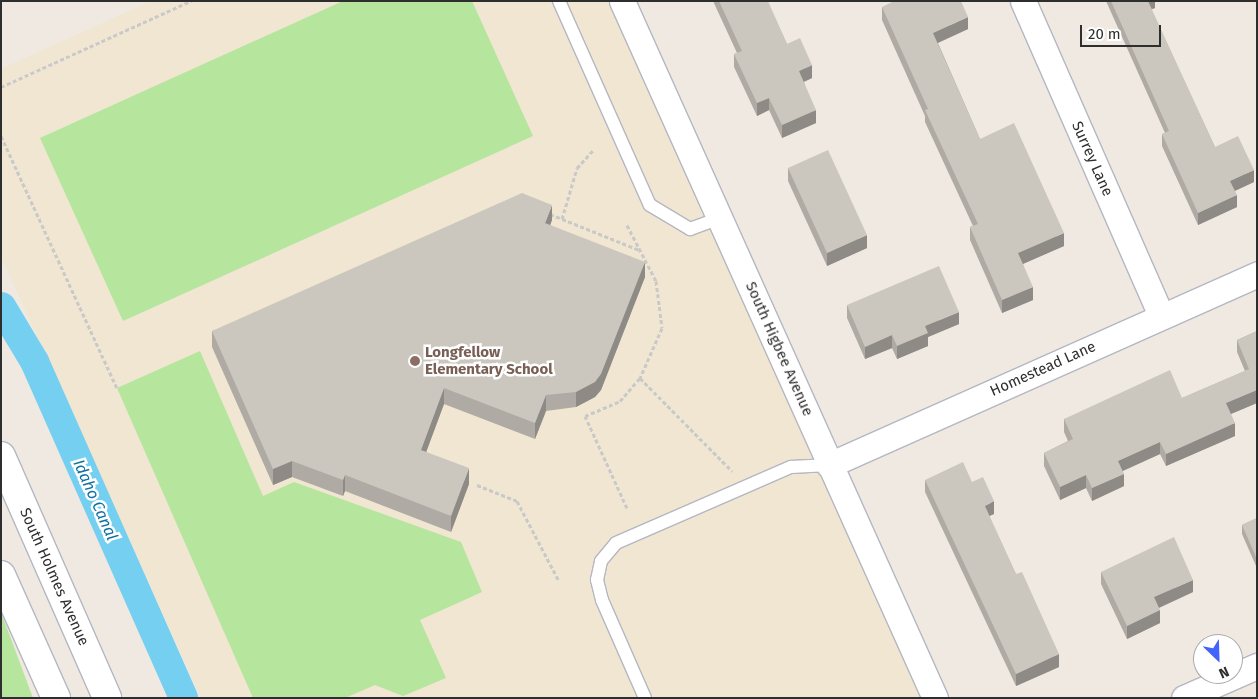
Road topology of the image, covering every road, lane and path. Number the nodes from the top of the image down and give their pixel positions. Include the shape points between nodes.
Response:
1 (192, 1) edge
2 (559, 1) edge
3 (622, 1) edge
4 (1023, 1) edge
5 (1, 87) edge
6 (1, 136) edge
7 (593, 150) dead end
8 (546, 212) edge
9 (720, 218) junction
10 (562, 219) junction
11 (627, 225) dead end
12 (640, 250) junction
13 (1257, 274) edge
14 (1161, 316) junction
15 (640, 378) junction
16 (117, 388) dead end
17 (1, 456) edge
18 (829, 465) junction
19 (732, 471) dead end
20 (477, 485) dead end
21 (627, 508) dead end
22 (1, 575) edge
23 (559, 581) dead end
24 (1257, 666) edge
25 (56, 698) edge
26 (108, 698) edge
27 (645, 698) edge
28 (935, 698) edge
29 (1184, 698) edge

1 - 5 path
2 - 9 lane via 650,205 690,230
3 - 9 street, South Higbee Avenue
4 - 14 street, Surrey Lane
6 - 16 path
7 - 10 path via 577,168
8 - 10 path
9 - 18 street, South Higbee Avenue
10 - 12 path
11 - 12 path
12 - 15 path via 656,281 662,328
13 - 14 street, Homestead Lane
14 - 18 street, Homestead Lane
15 - 19 path
15 - 21 path via 620,401 585,416
17 - 26 main road, South Holmes Avenue
18 - 27 lane via 791,467 616,543 601,561 597,580 602,600
18 - 28 street, South Higbee Avenue
20 - 23 path via 517,500
22 - 25 main road
24 - 29 street

